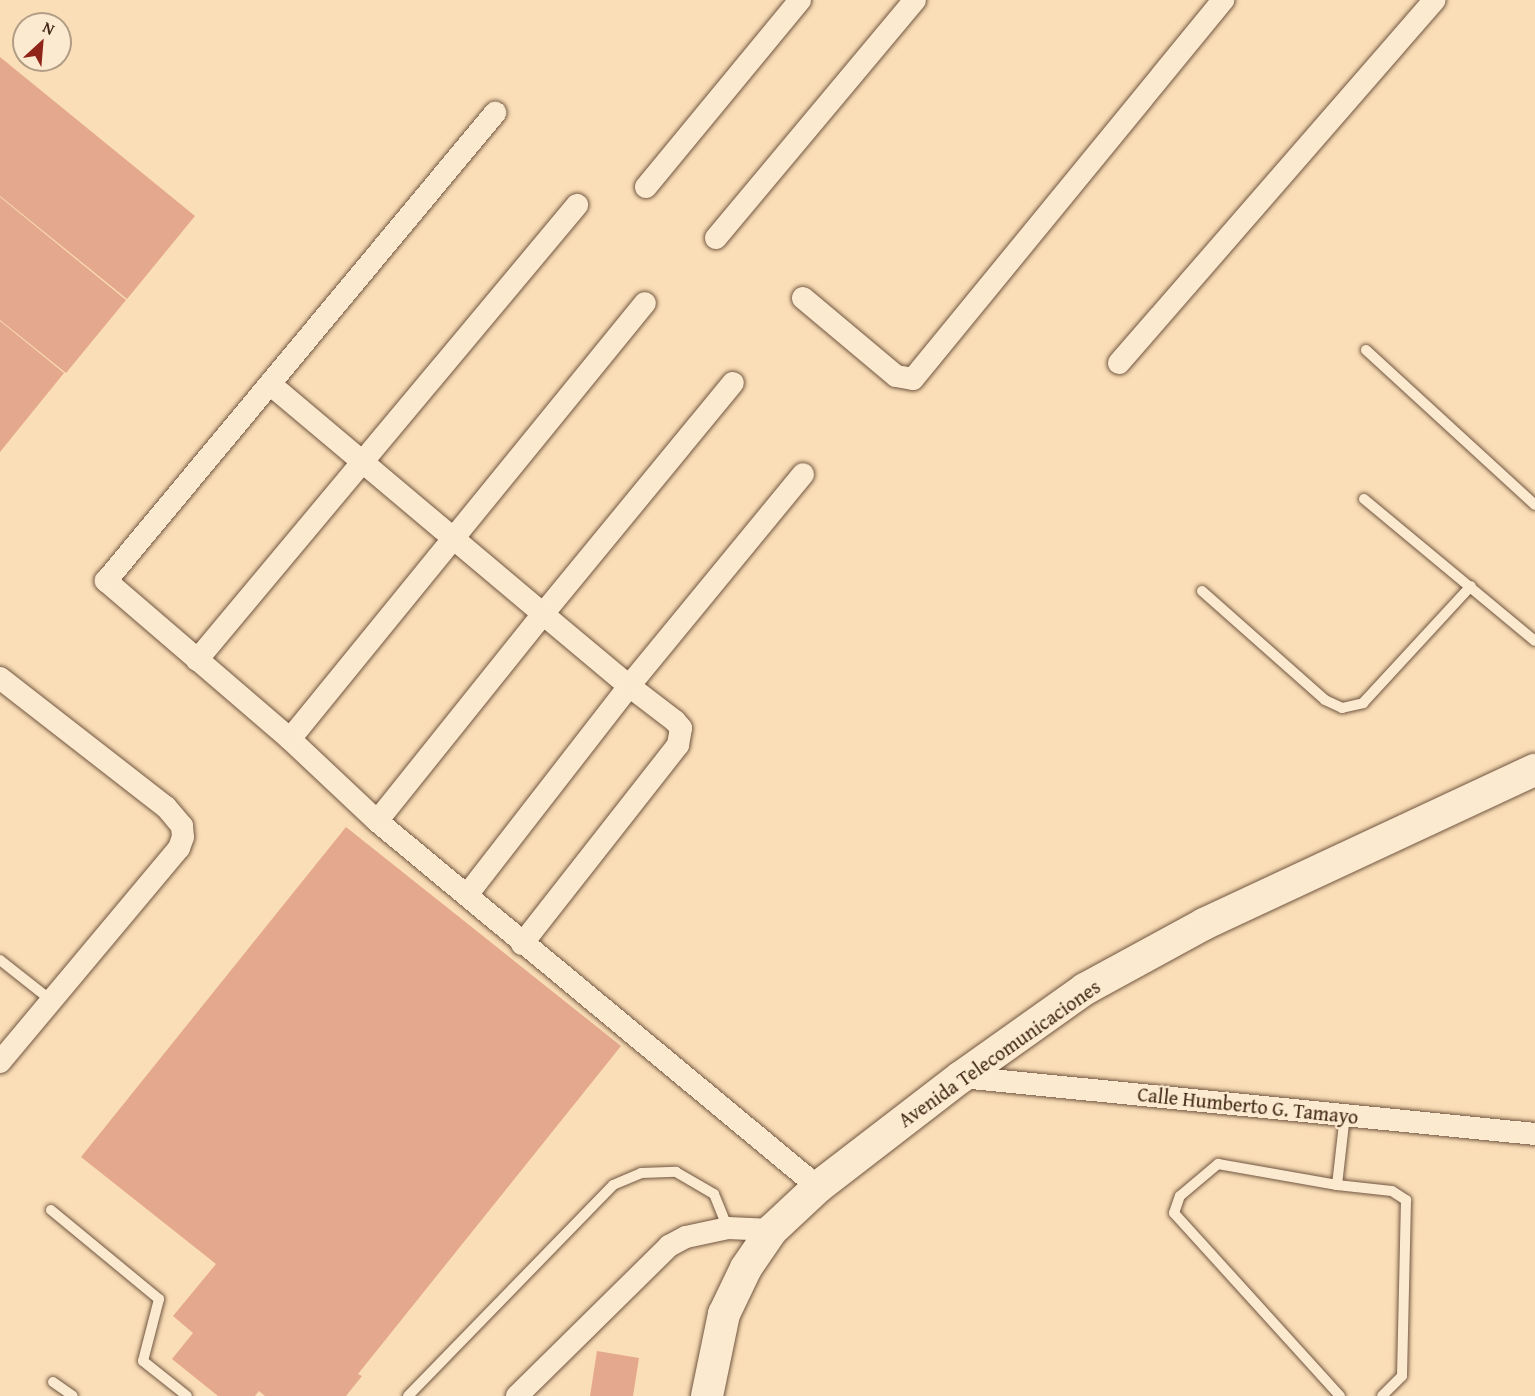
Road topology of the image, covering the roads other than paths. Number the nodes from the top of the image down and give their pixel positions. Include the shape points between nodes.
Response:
1 (800, 0) edge
2 (915, 0) edge
3 (1223, 0) edge
4 (1434, 0) edge
5 (495, 113) dead end
6 (646, 187) dead end
7 (577, 205) dead end
8 (716, 238) dead end
9 (803, 298) dead end
10 (645, 303) dead end
11 (1366, 350) dead end
12 (1119, 363) dead end
13 (733, 383) dead end
14 (270, 384) junction
15 (362, 464) junction
16 (803, 474) dead end
17 (1364, 499) dead end
18 (1535, 505) edge
19 (455, 539) junction
20 (1471, 585) junction
21 (1202, 591) dead end
22 (543, 614) junction
23 (1535, 641) edge
24 (197, 660) junction
25 (0, 678) edge
26 (629, 686) junction
27 (290, 739) junction
28 (1535, 770) edge
29 (377, 821) junction
30 (467, 895) junction
31 (522, 944) junction
32 (0, 960) edge
33 (52, 1001) junction
34 (0, 1062) edge
35 (961, 1077) junction
36 (1345, 1115) junction
37 (1535, 1134) edge
38 (1337, 1185) junction
39 (818, 1187) junction
40 (51, 1210) dead end
41 (728, 1228) junction
42 (772, 1230) junction
43 (53, 1382) dead end
44 (73, 1396) edge
45 (187, 1396) edge
46 (408, 1396) edge
47 (517, 1396) edge
48 (707, 1396) edge
49 (1340, 1396) edge
50 (1382, 1396) edge

1 - 6 street
2 - 8 street
3 - 9 street via 913,379 896,376
4 - 12 street
5 - 14 street
7 - 15 street
10 - 19 street
11 - 18 lane
13 - 22 street
14 - 15 street
14 - 24 street via 106,580
15 - 19 street
15 - 24 street
16 - 26 street
17 - 20 lane
19 - 22 street
19 - 27 street
20 - 21 lane via 1363,703 1342,708 1325,700
20 - 23 lane
22 - 26 street
22 - 29 street
24 - 27 street
25 - 33 street via 166,807 182,826 179,848
26 - 30 street
26 - 31 street via 681,728 678,745
27 - 29 street
28 - 35 street, Avenida Telecomunicaciones via 1204,924 1085,989
29 - 30 street
30 - 31 street
31 - 39 street
32 - 33 lane
33 - 34 street
35 - 36 street, Calle Humberto G. Tamayo
35 - 39 street, Avenida Telecomunicaciones
36 - 37 street, Calle Humberto G. Tamayo
36 - 38 lane
38 - 49 lane via 1218,1164 1180,1196 1174,1213
38 - 50 lane via 1392,1191 1401,1194 1408,1208 1402,1376
39 - 42 street, Avenida Telecomunicaciones
40 - 45 lane via 159,1299 143,1361
41 - 42 street
41 - 46 lane via 714,1194 676,1172 641,1173 613,1185
41 - 47 street via 686,1237 669,1246
42 - 48 street, Avenida Telecomunicaciones via 746,1268 724,1314
43 - 44 lane

